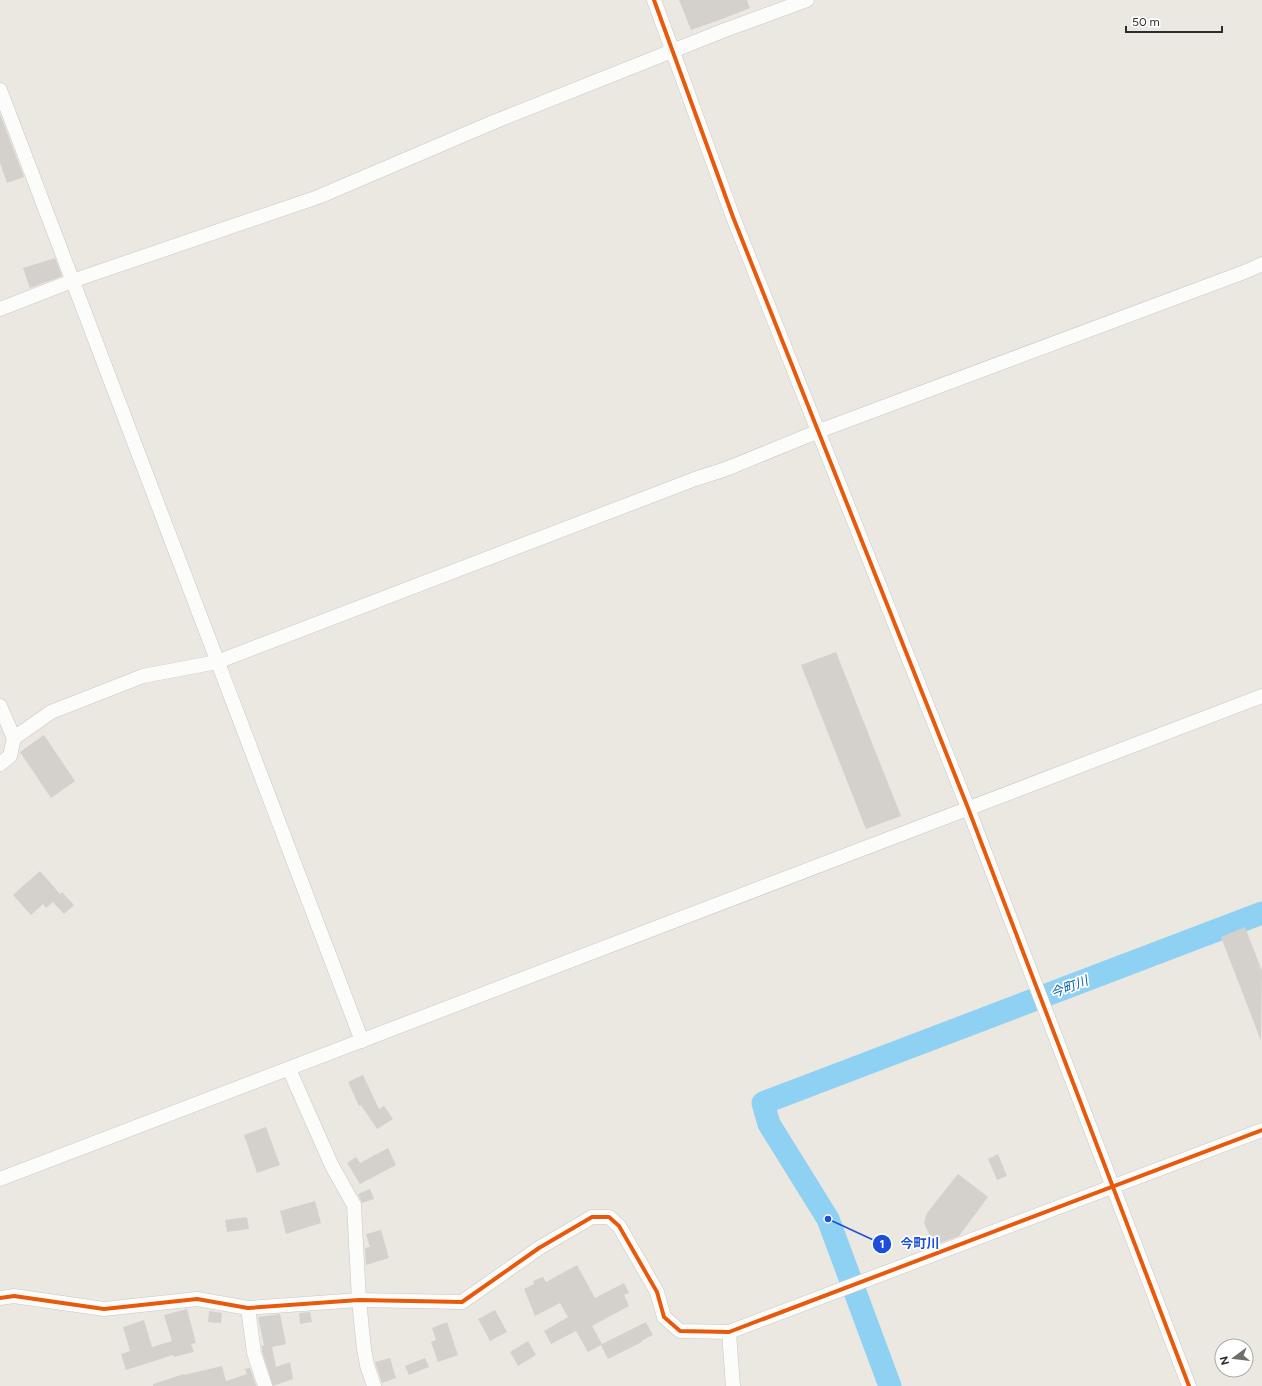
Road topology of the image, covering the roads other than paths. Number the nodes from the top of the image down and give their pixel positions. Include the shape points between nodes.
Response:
1 (654, 0) edge
2 (807, 0) edge
3 (673, 51) junction
4 (0, 90) edge
5 (1262, 264) edge
6 (72, 281) junction
7 (0, 309) edge
8 (818, 431) junction
9 (217, 662) junction
10 (1262, 696) edge
11 (0, 706) edge
12 (14, 738) junction
13 (0, 764) edge
14 (968, 808) junction
15 (362, 1041) junction
16 (289, 1069) junction
17 (1262, 1130) edge
18 (0, 1179) edge
19 (1113, 1186) junction
20 (0, 1298) edge
21 (359, 1300) junction
22 (248, 1308) junction
23 (729, 1332) junction
24 (265, 1386) edge
25 (374, 1386) edge
26 (733, 1386) edge
27 (1189, 1386) edge

1 - 3 street
2 - 3 street
3 - 6 street via 496,121 318,197
3 - 8 street via 733,217
4 - 6 street
5 - 8 street
6 - 7 street
6 - 9 street
8 - 9 street via 726,469
8 - 14 street
9 - 12 street via 143,676 51,712
9 - 15 street
10 - 14 street
11 - 12 street
12 - 13 street via 10,756
14 - 15 street
14 - 19 street
15 - 16 street
16 - 18 street
16 - 21 street via 332,1166 354,1205
17 - 19 street
19 - 23 street
19 - 27 street
20 - 22 street via 14,1296 104,1309 197,1299
21 - 22 street
21 - 23 street via 462,1302 539,1248 592,1217 609,1217 619,1226 657,1292 664,1317 680,1331
21 - 25 street via 364,1349
22 - 24 street via 254,1353
23 - 26 street

